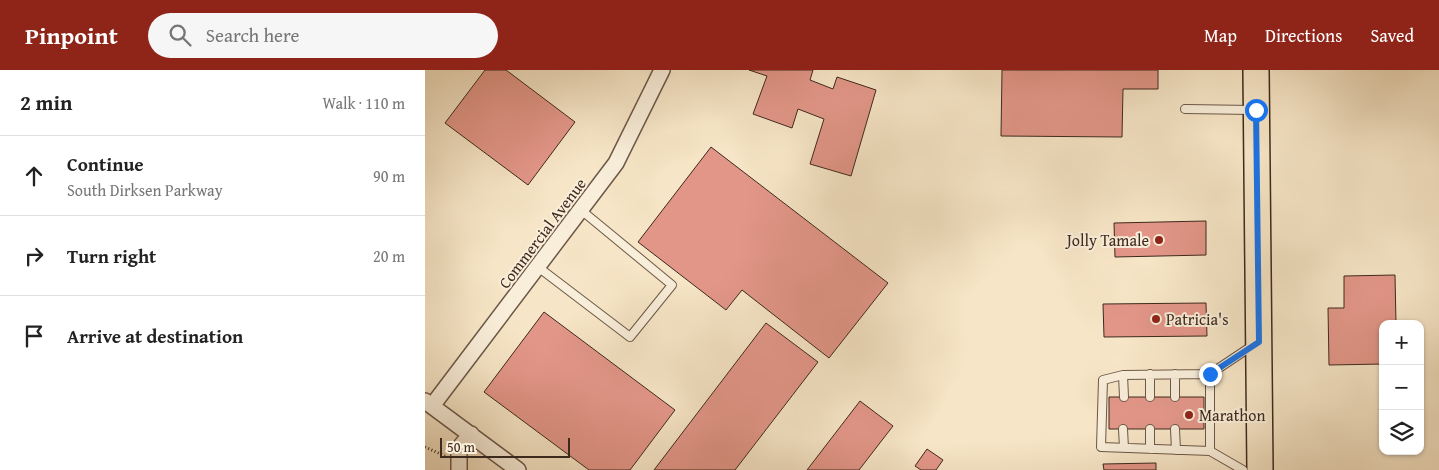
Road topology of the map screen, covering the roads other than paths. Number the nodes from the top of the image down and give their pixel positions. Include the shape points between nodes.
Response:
1 (662, 70) edge
2 (1256, 70) edge
3 (1185, 109) dead end
4 (1256, 110) junction
5 (581, 210) junction
6 (538, 267) junction
7 (1259, 342) junction
8 (1150, 374) junction
9 (1175, 374) junction
10 (1210, 374) junction
11 (1123, 375) junction
12 (1123, 397) dead end
13 (1150, 397) dead end
14 (1175, 397) dead end
15 (428, 403) edge
16 (1123, 429) dead end
17 (1150, 429) dead end
18 (1175, 429) dead end
19 (471, 434) junction
20 (1124, 448) junction
21 (1150, 449) junction
22 (1176, 450) junction
23 (1210, 451) junction
24 (459, 470) edge
25 (518, 470) edge
26 (1243, 470) edge
27 (1260, 470) edge

1 - 5 street, Commercial Avenue via 616,163
2 - 4 main road
3 - 4 lane
4 - 7 main road
5 - 6 street, Commercial Avenue
5 - 6 lane via 672,285 630,337
6 - 15 street, Commercial Avenue
7 - 10 lane
7 - 27 main road
8 - 9 lane
8 - 11 lane
8 - 13 lane
9 - 10 lane
9 - 14 lane
10 - 23 lane
11 - 12 lane
11 - 20 lane via 1103,380 1101,447
15 - 19 street
16 - 20 lane
17 - 21 lane
18 - 22 lane
19 - 24 street via 459,448
19 - 25 street
20 - 21 lane
21 - 22 lane
22 - 23 lane
23 - 26 lane

